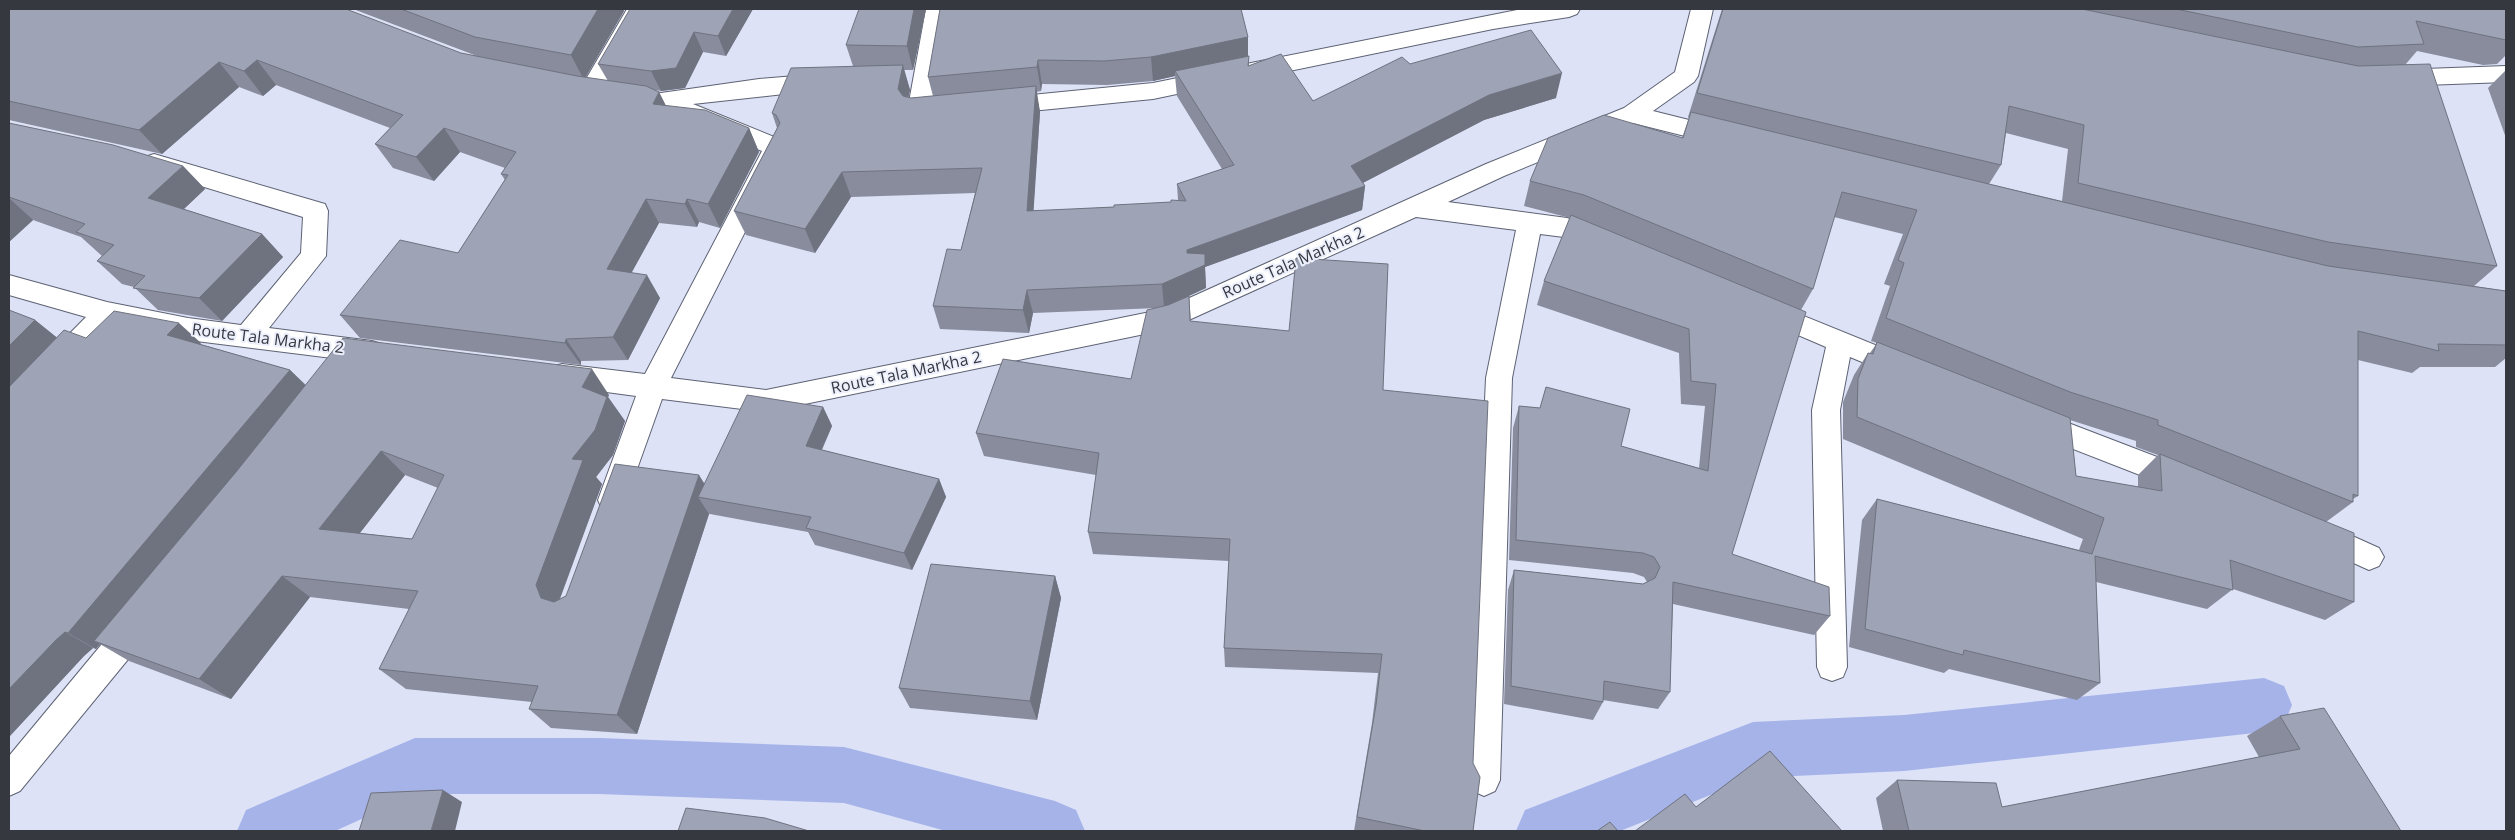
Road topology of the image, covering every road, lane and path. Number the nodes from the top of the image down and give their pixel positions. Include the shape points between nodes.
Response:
1 (638, 9) edge
2 (937, 9) edge
3 (1568, 9) edge
4 (1702, 9) edge
5 (2506, 74) edge
6 (2377, 79) edge
7 (838, 80) edge
8 (662, 101) junction
9 (1632, 114) junction
10 (1748, 142) edge
11 (128, 156) edge
12 (1414, 207) junction
13 (1530, 223) junction
14 (1622, 250) edge
15 (9, 285) edge
16 (1740, 300) edge
17 (107, 312) junction
18 (247, 336) junction
19 (1840, 342) junction
20 (360, 350) junction
21 (398, 355) edge
22 (534, 371) edge
23 (342, 373) edge
24 (1927, 378) edge
25 (653, 386) junction
26 (9, 414) edge
27 (2016, 414) edge
28 (2201, 487) edge
29 (2294, 523) edge
30 (603, 525) edge
31 (2369, 557) dead end
32 (1490, 572) junction
33 (1519, 576) edge
34 (153, 606) edge
35 (1832, 667) dead end
36 (9, 780) edge
37 (1484, 780) dead end

1 - 8 street via 581,89
2 - 3 street via 915,80 919,113 1153,92 1493,21
4 - 9 street, Route Tala Markha 2 via 1686,76
5 - 6 street
7 - 8 street
8 - 25 street via 776,146
9 - 10 street
9 - 12 street, Route Tala Markha 2
11 - 18 street via 316,211 313,256
12 - 13 street
12 - 25 street, Route Tala Markha 2 via 1169,319 766,401
13 - 14 street via 1567,228
13 - 32 street via 1499,378
15 - 17 street, Route Tala Markha 2
16 - 19 street
17 - 18 street, Route Tala Markha 2 via 188,329
17 - 26 street
18 - 20 street, Route Tala Markha 2
19 - 24 street
19 - 35 street via 1826,410
20 - 21 street, Route Tala Markha 2
20 - 23 street
22 - 25 street, Route Tala Markha 2
25 - 30 street
27 - 28 street
29 - 31 street
32 - 33 street
32 - 37 street
34 - 36 street

